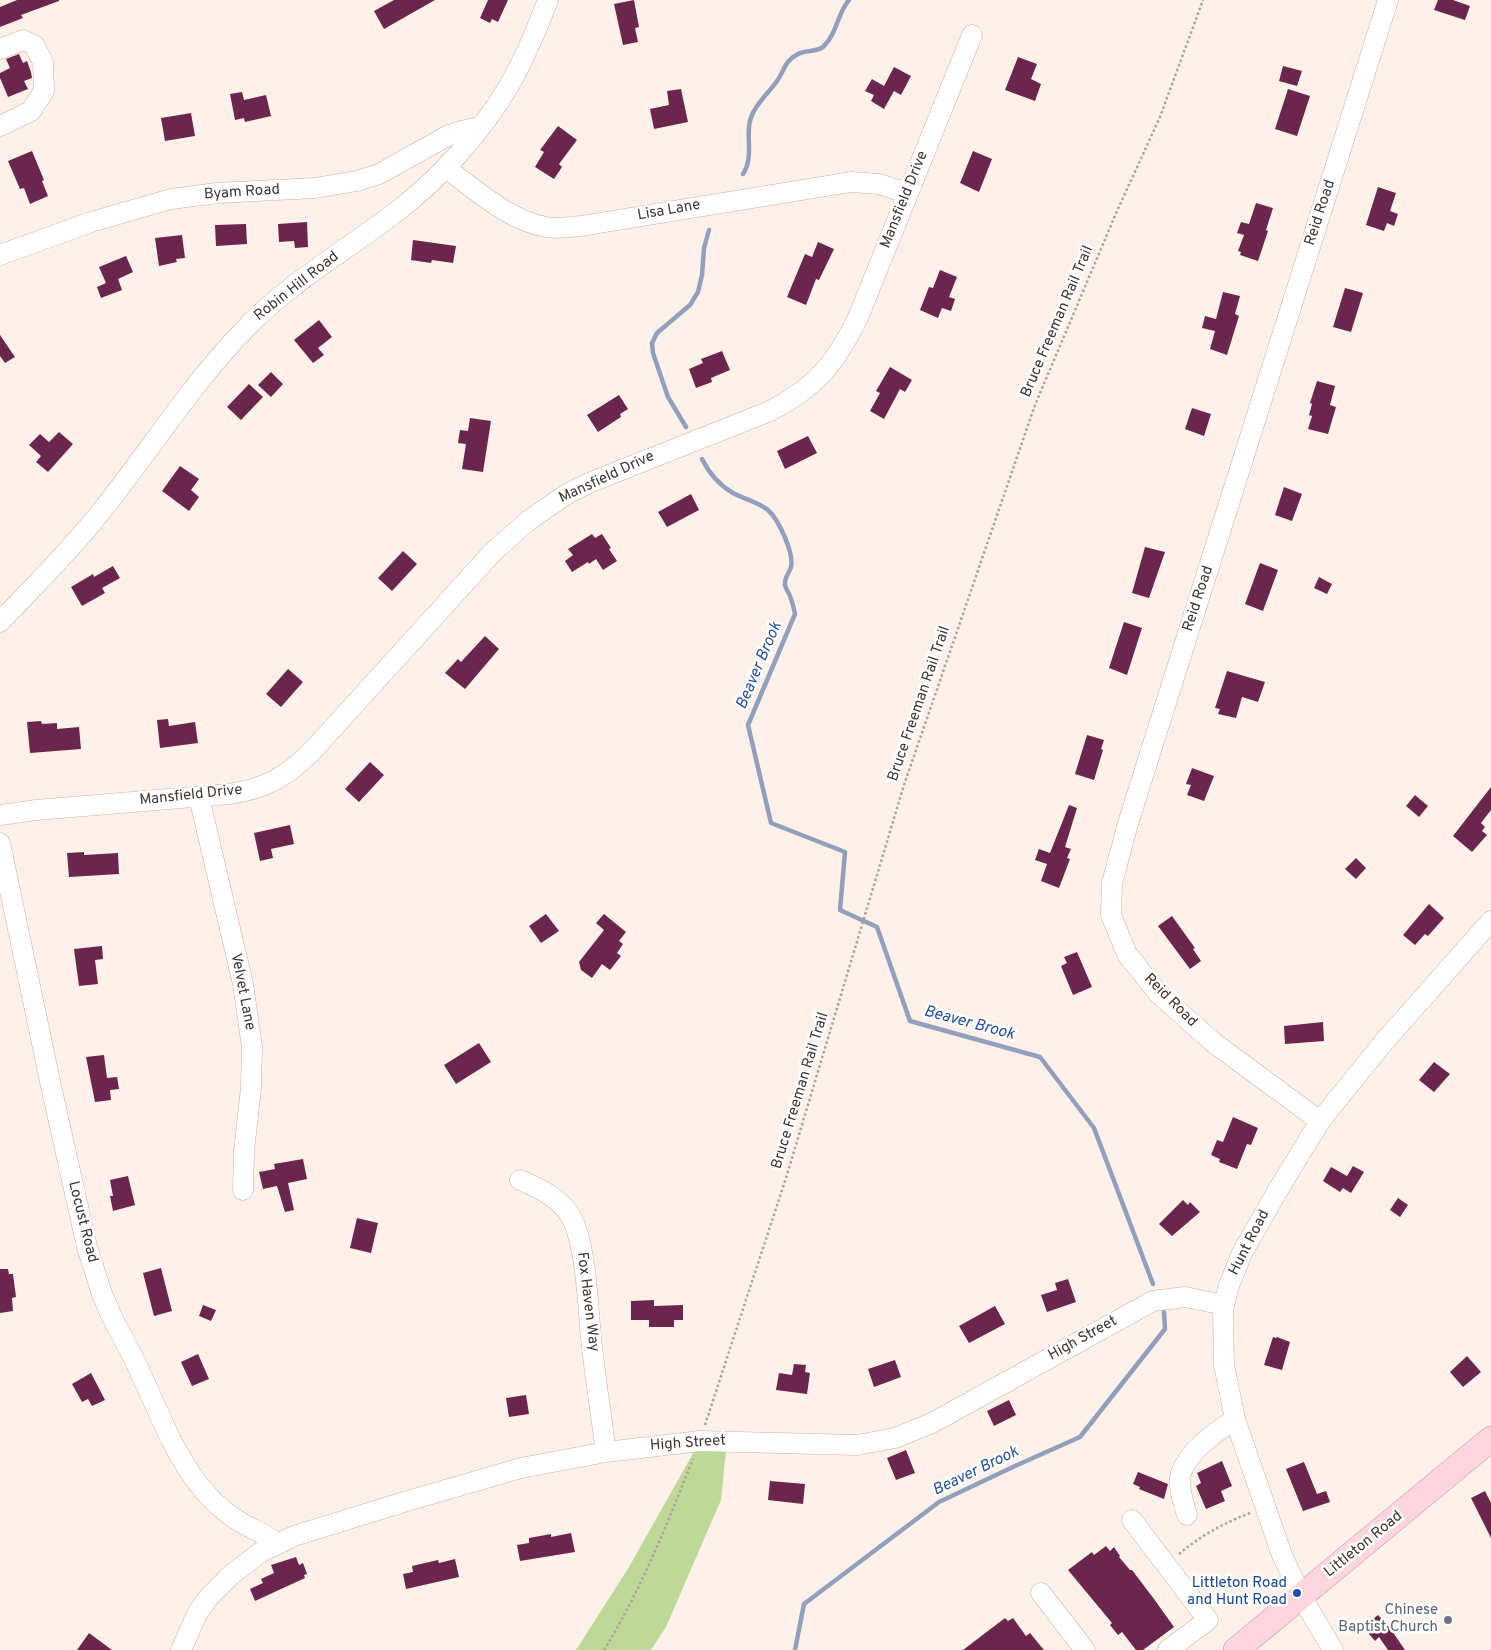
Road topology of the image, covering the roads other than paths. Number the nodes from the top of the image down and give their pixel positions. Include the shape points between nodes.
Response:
1 (548, 0) edge
2 (1388, 0) edge
3 (972, 35) dead end
4 (0, 49) edge
5 (0, 126) edge
6 (479, 127) junction
7 (446, 168) junction
8 (907, 192) junction
9 (0, 256) edge
10 (0, 622) edge
11 (199, 797) junction
12 (0, 815) edge
13 (0, 843) edge
14 (1491, 920) edge
15 (1320, 1121) junction
16 (520, 1180) dead end
17 (243, 1190) dead end
18 (1224, 1305) junction
19 (1235, 1419) junction
20 (1491, 1439) edge
21 (606, 1452) junction
22 (1187, 1515) dead end
23 (1132, 1520) dead end
24 (276, 1544) junction
25 (1041, 1593) dead end
26 (1301, 1596) junction
27 (181, 1650) edge
28 (1085, 1650) edge
29 (1168, 1650) edge
30 (1236, 1650) edge
31 (1333, 1650) edge

1 - 6 street, Robin Hill Road via 520,67
2 - 15 street, Reid Road via 1112,882 1111,915 1126,954 1158,992 1214,1043
3 - 8 street, Mansfield Drive
4 - 5 street via 23,40 34,45 43,62 44,91 31,111
6 - 7 street, Robin Hill Road
6 - 9 street, Byam Road via 449,135 379,174 357,181 315,188 171,199 99,220
7 - 8 street, Lisa Lane via 497,205 529,222 564,228 851,182 879,184
7 - 10 street, Robin Hill Road via 394,214 287,292 249,325 210,368 99,515
8 - 11 street, Mansfield Drive via 846,341 836,359 809,387 770,411 625,468 548,506 492,553 290,772 259,788
11 - 12 street, Mansfield Drive
11 - 17 street, Velvet Lane via 243,984 252,1047 252,1088
13 - 24 street, Locust Road via 81,1221 102,1294 170,1438 201,1488 225,1512
14 - 15 street, Hunt Road via 1383,1043
15 - 18 street, Hunt Road via 1242,1252
16 - 21 street, Fox Haven Way via 559,1202 576,1230 586,1277
18 - 19 street, Hunt Road via 1224,1365
18 - 21 street, High Street via 1185,1297 1153,1301 932,1422 895,1438 836,1446 700,1441
19 - 22 street via 1206,1439 1181,1474
19 - 26 street, Hunt Road via 1282,1555
20 - 26 main road, Littleton Road
21 - 24 street, High Street via 468,1482 311,1530
23 - 29 street via 1208,1620
24 - 27 street, High Street via 220,1586 197,1614
25 - 28 street
26 - 30 main road, Littleton Road
26 - 31 street, Hunt Road

